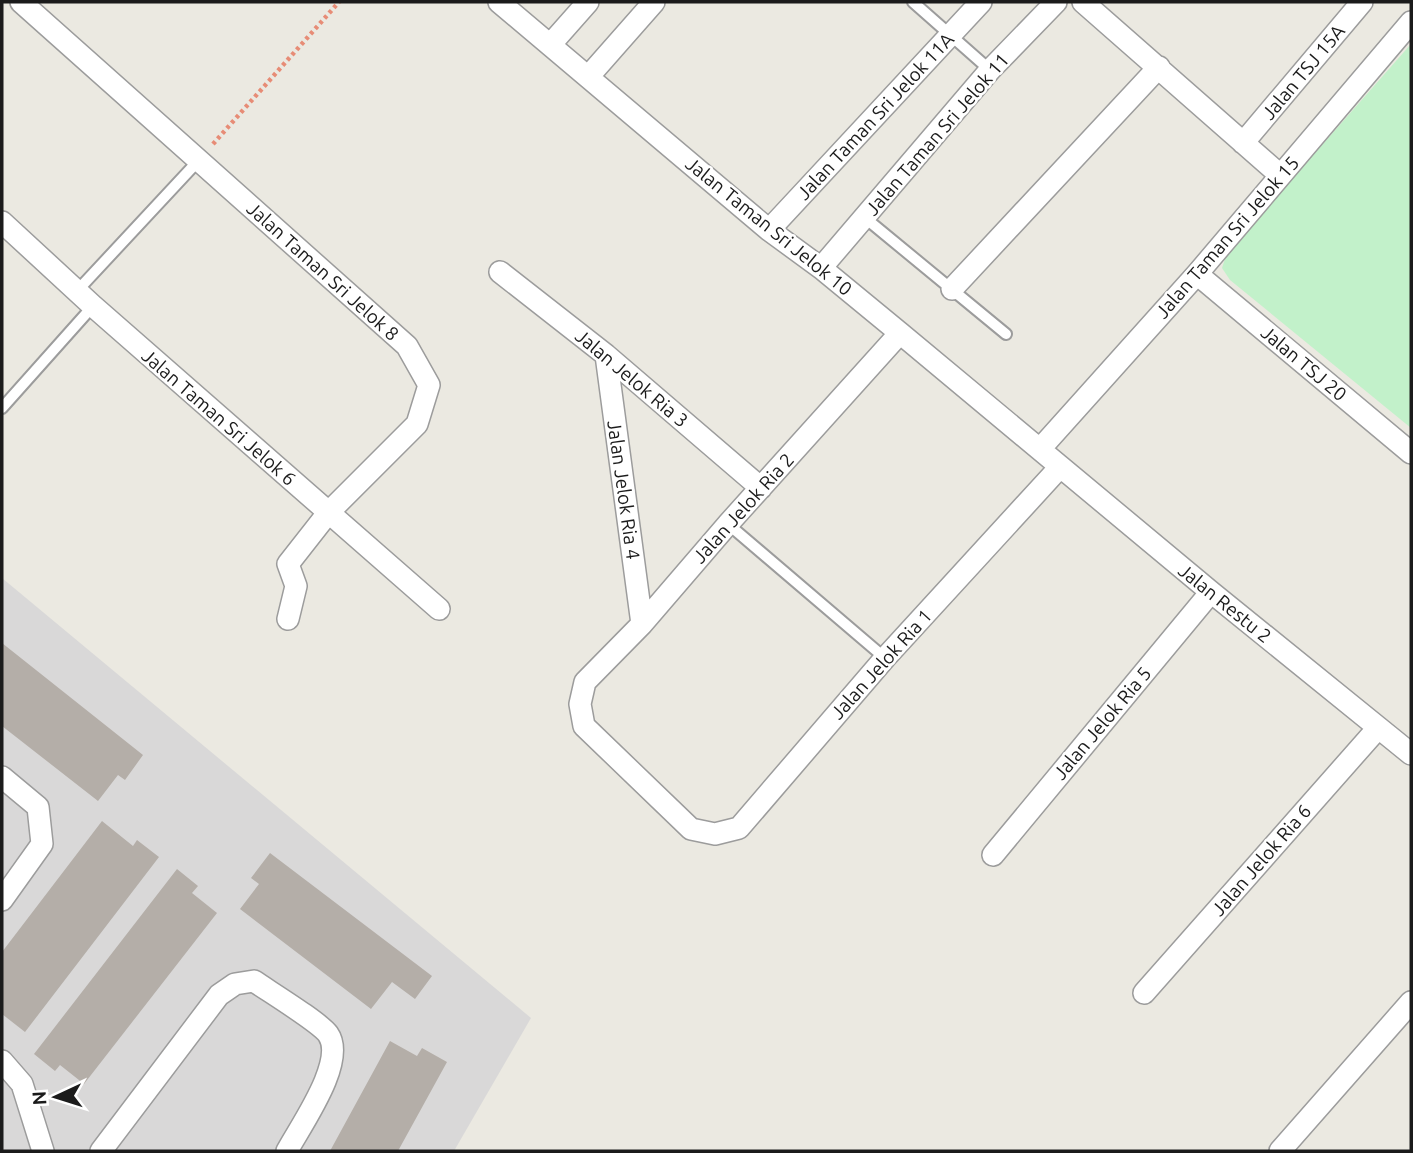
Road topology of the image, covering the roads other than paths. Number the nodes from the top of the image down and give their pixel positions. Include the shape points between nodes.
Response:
1 (21, 2) edge
2 (499, 2) edge
3 (588, 2) edge
4 (654, 2) edge
5 (913, 2) edge
6 (981, 2) edge
7 (1056, 2) edge
8 (1083, 2) edge
9 (1362, 2) edge
10 (1411, 22) edge
11 (950, 34) junction
12 (550, 45) junction
13 (1159, 67) junction
14 (990, 70) junction
15 (588, 77) junction
16 (1243, 143) junction
17 (199, 160) junction
18 (1280, 175) junction
19 (864, 217) junction
20 (2, 222) edge
21 (769, 230) junction
22 (821, 268) junction
23 (500, 272) dead end
24 (1197, 274) junction
25 (952, 289) junction
26 (77, 291) junction
27 (93, 306) junction
28 (900, 332) junction
29 (1006, 334) dead end
30 (606, 355) junction
31 (2, 408) edge
32 (1040, 449) junction
33 (1411, 453) edge
34 (1060, 467) junction
35 (761, 488) junction
36 (328, 513) junction
37 (728, 524) junction
38 (1211, 592) junction
39 (439, 610) dead end
40 (288, 619) dead end
41 (642, 624) junction
42 (885, 658) junction
43 (1378, 727) junction
44 (1411, 754) edge
45 (2, 777) edge
46 (691, 829) joint
47 (992, 855) dead end
48 (2, 900) edge
49 (1144, 993) dead end
50 (1411, 1002) edge
51 (4, 1069) edge
52 (1286, 1149) edge
53 (43, 1151) edge
54 (101, 1151) edge
55 (287, 1151) edge

1 - 17 street, Jalan Taman Sri Jelok 8
2 - 12 street, Jalan Taman Sri Jelok 10
3 - 12 street
4 - 15 street
5 - 11 lane
6 - 11 street, Jalan Taman Sri Jelok 11A
7 - 14 street, Jalan Taman Sri Jelok 11
8 - 13 street
9 - 16 street, Jalan TSJ 15A
10 - 18 street, Jalan Taman Sri Jelok 15
11 - 14 lane
11 - 21 street, Jalan Taman Sri Jelok 11A
12 - 15 street, Jalan Taman Sri Jelok 10
13 - 16 street
13 - 25 street
14 - 19 street, Jalan Taman Sri Jelok 11
15 - 21 street, Jalan Taman Sri Jelok 10
16 - 18 street
17 - 26 lane
17 - 36 street, Jalan Taman Sri Jelok 8 via 407,346 429,385 416,424
18 - 24 street, Jalan Taman Sri Jelok 15
19 - 22 street, Jalan Taman Sri Jelok 11
19 - 25 lane
20 - 26 street, Jalan Taman Sri Jelok 6
21 - 22 street, Jalan Taman Sri Jelok 10
22 - 28 street, Jalan Taman Sri Jelok 10
23 - 30 street, Jalan Jelok Ria 3
24 - 32 street, Jalan Taman Sri Jelok 15
24 - 33 street, Jalan TSJ 20
25 - 29 lane
26 - 27 street, Jalan Taman Sri Jelok 6
27 - 31 lane
27 - 36 street, Jalan Taman Sri Jelok 6
28 - 32 street, Jalan Taman Sri Jelok 10
28 - 35 street, Jalan Jelok Ria 2
30 - 35 street, Jalan Jelok Ria 3
30 - 41 street, Jalan Jelok Ria 4
32 - 34 street, Jalan Restu 2
34 - 38 street, Jalan Restu 2
34 - 42 street, Jalan Jelok Ria 1
35 - 37 street, Jalan Jelok Ria 2
36 - 39 street, Jalan Taman Sri Jelok 6
36 - 40 street, Jalan Taman Sri Jelok 8 via 288,564 296,586
37 - 41 street, Jalan Jelok Ria 2
37 - 42 lane
38 - 43 street, Jalan Restu 2
38 - 47 street, Jalan Jelok Ria 5
41 - 46 street, Jalan Jelok Ria 2 via 585,682 580,704 584,726
42 - 46 street, Jalan Jelok Ria 1 via 739,828 715,834
43 - 44 street, Jalan Restu 2
43 - 49 street, Jalan Jelok Ria 6
45 - 48 street via 38,807 42,844
50 - 52 street
51 - 53 street via 22,1084
54 - 55 street via 219,995 235,984 254,981 327,1032 335,1046 330,1073

